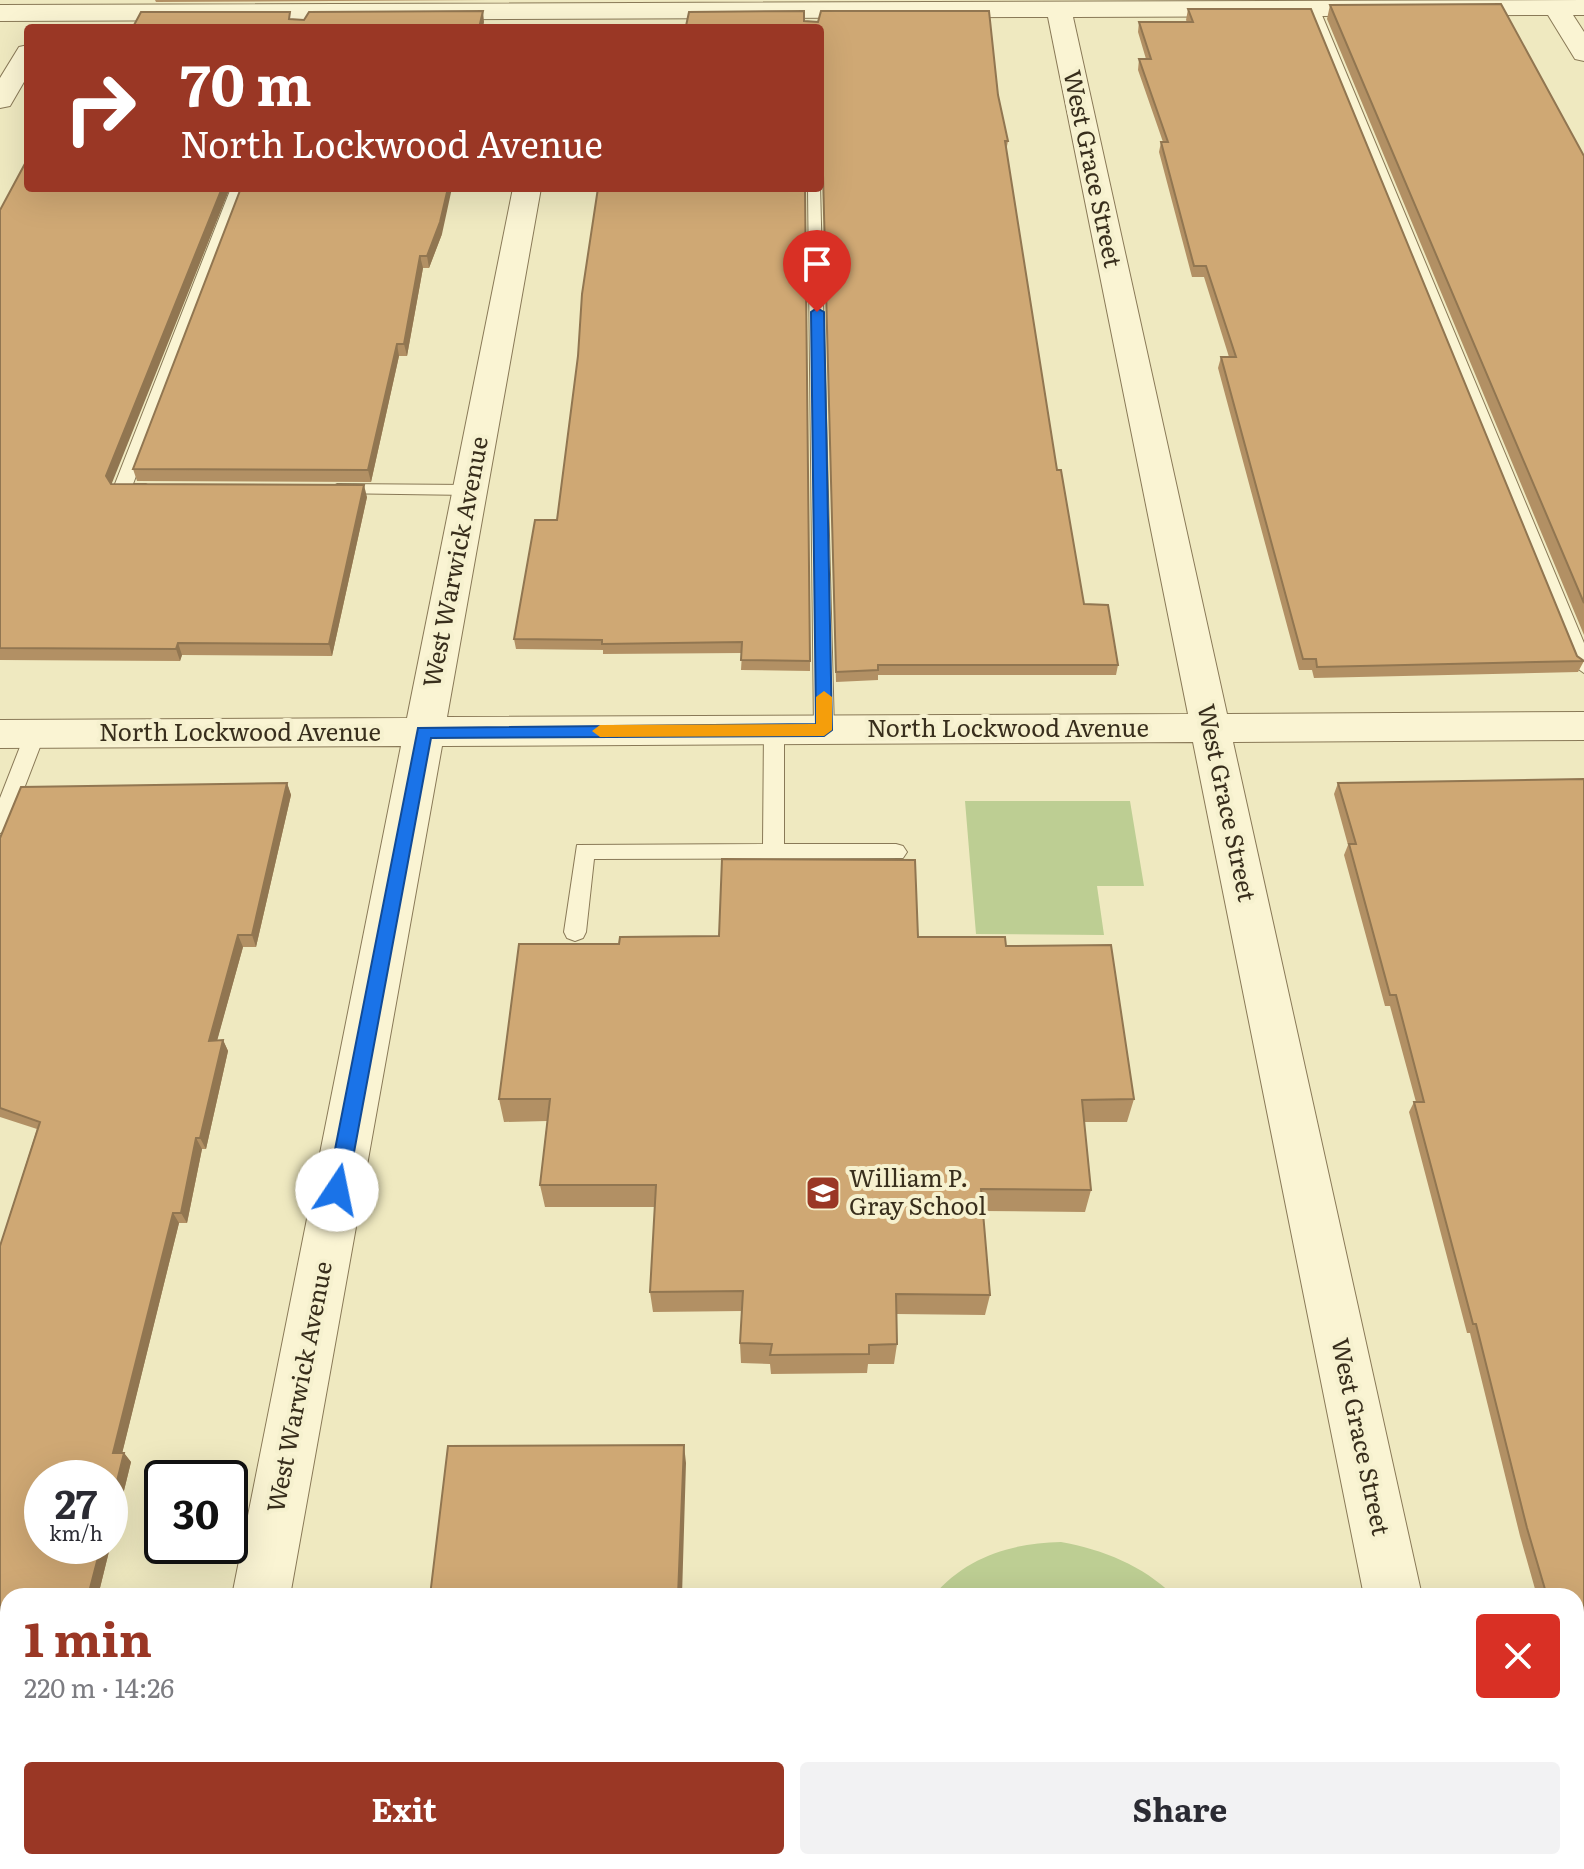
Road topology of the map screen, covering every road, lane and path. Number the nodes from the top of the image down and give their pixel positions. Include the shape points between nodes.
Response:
1 (1119, 4) edge
2 (1366, 4) edge
3 (635, 5) edge
4 (876, 5) edge
5 (399, 6) edge
6 (1556, 7) junction
7 (1584, 7) edge
8 (1313, 8) junction
9 (1059, 9) junction
10 (0, 13) edge
11 (51, 14) edge
12 (812, 19) edge
13 (303, 20) edge
14 (558, 20) edge
15 (1584, 53) edge
16 (24, 60) edge
17 (0, 100) edge
18 (236, 192) edge
19 (526, 192) edge
20 (815, 192) edge
21 (170, 489) edge
22 (314, 489) edge
23 (469, 490) junction
24 (1584, 666) edge
25 (1584, 726) edge
26 (1211, 728) junction
27 (774, 730) junction
28 (824, 730) junction
29 (424, 732) junction
30 (18, 734) edge
31 (0, 825) edge
32 (773, 852) junction
33 (896, 852) dead end
34 (575, 932) dead end
35 (263, 1588) edge
36 (1391, 1588) edge

1 - 8 street
1 - 9 street
2 - 6 street
2 - 8 street
3 - 12 street
3 - 14 street
4 - 9 street
4 - 12 street
5 - 13 street
5 - 14 street
6 - 7 street
6 - 15 street
8 - 24 lane
9 - 26 street, West Grace Street
10 - 11 street
11 - 13 street
16 - 17 street
18 - 21 lane via 122,489
19 - 23 street, West Warwick Avenue
20 - 28 lane
22 - 23 lane
23 - 29 street, West Warwick Avenue
25 - 26 street, North Lockwood Avenue
26 - 28 street, North Lockwood Avenue
26 - 36 street, West Grace Street
27 - 28 street, North Lockwood Avenue
27 - 29 street, North Lockwood Avenue
27 - 32 lane
29 - 30 street, North Lockwood Avenue
29 - 35 street, West Warwick Avenue
30 - 31 lane
32 - 33 lane
32 - 34 lane via 584,851

